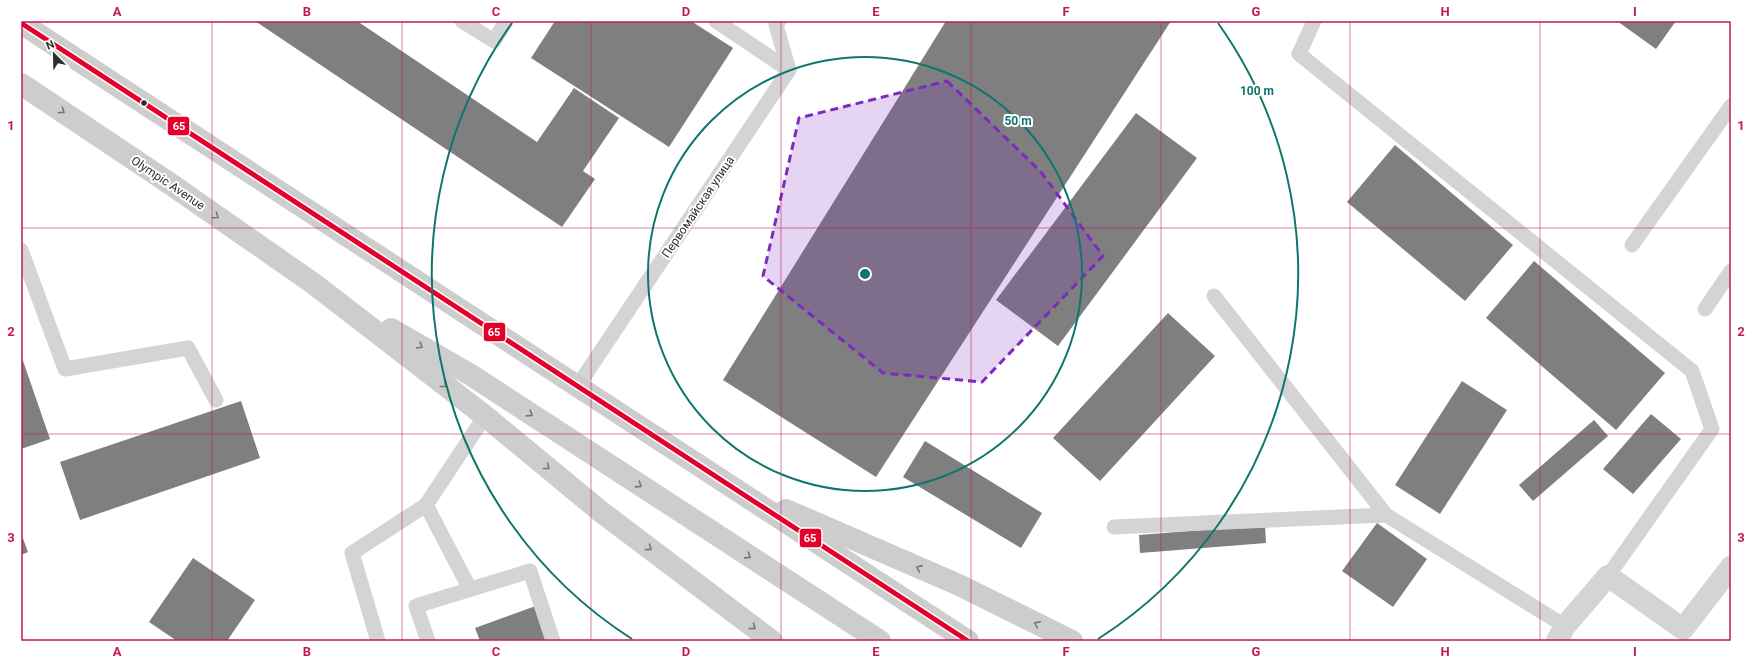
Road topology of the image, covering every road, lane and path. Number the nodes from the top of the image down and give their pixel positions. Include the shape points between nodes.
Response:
1 (462, 21) edge
2 (506, 21) edge
3 (716, 21) edge
4 (779, 21) edge
5 (1314, 21) edge
6 (21, 23) edge
7 (789, 70) junction
8 (21, 84) edge
9 (1731, 106) edge
10 (1632, 245) dead end
11 (21, 250) edge
12 (1731, 271) edge
13 (314, 284) junction
14 (1214, 296) dead end
15 (1705, 309) dead end
16 (577, 387) junction
17 (216, 400) dead end
18 (485, 416) junction
19 (728, 484) junction
20 (426, 505) junction
21 (1386, 515) junction
22 (1114, 527) dead end
23 (1731, 567) edge
24 (1608, 576) junction
25 (470, 589) junction
26 (1561, 634) edge
27 (378, 641) edge
28 (428, 641) edge
29 (553, 641) edge
30 (772, 641) edge
31 (880, 641) edge
32 (968, 641) edge
33 (1072, 641) edge

1 - 2 lane via 494,41
3 - 7 lane
4 - 7 lane via 776,26
5 - 24 lane via 1299,54 1692,371 1712,429
6 - 16 main road
7 - 16 lane, Первомайская улица
8 -> 13 main road, Olympic Avenue
9 - 10 lane
11 - 17 lane via 65,369 188,348
12 - 15 lane
13 -> 18 main road
13 -> 31 main road via 470,375
14 - 21 lane
16 - 19 main road
18 - 20 lane
18 -> 30 main road via 600,511
19 - 32 main road
33 -> 19 main road via 959,585
20 - 25 lane
20 - 27 lane via 352,553
21 - 22 lane
21 - 26 lane
23 - 24 street via 1684,629
24 - 26 street
25 - 28 lane via 416,606
25 - 29 lane via 530,571

